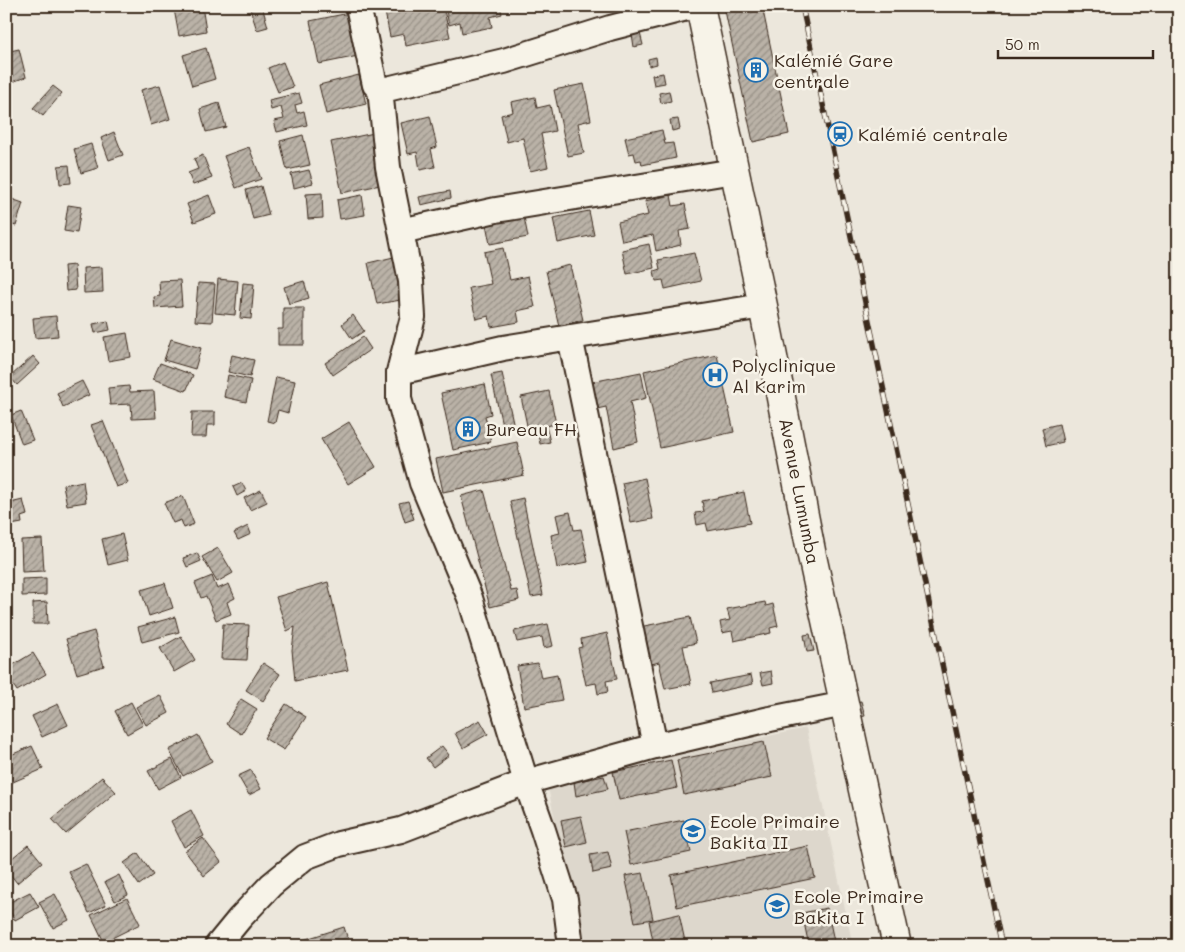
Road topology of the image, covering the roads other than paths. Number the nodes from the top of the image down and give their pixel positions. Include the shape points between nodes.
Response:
1 (358, 6) edge
2 (695, 6) edge
3 (700, 6) edge
4 (380, 89) junction
5 (734, 171) junction
6 (402, 231) junction
7 (763, 306) junction
8 (570, 337) junction
9 (399, 372) junction
10 (845, 704) junction
11 (655, 746) junction
12 (526, 782) junction
13 (217, 946) edge
14 (571, 946) edge
15 (897, 946) edge

1 - 4 street via 375,85
2 - 4 street via 504,61
3 - 5 highway, Avenue Lumumba
4 - 6 street via 388,167
5 - 6 street via 496,210
5 - 7 highway, Avenue Lumumba
6 - 9 street via 411,281 413,317
7 - 8 street
7 - 10 highway, Avenue Lumumba
8 - 9 street
8 - 11 street
9 - 12 street via 399,399 422,482 470,598
10 - 11 street via 770,718
10 - 15 highway, Avenue Lumumba
11 - 12 street
12 - 13 street via 402,830 339,844 305,858 271,885
12 - 14 street via 565,899

